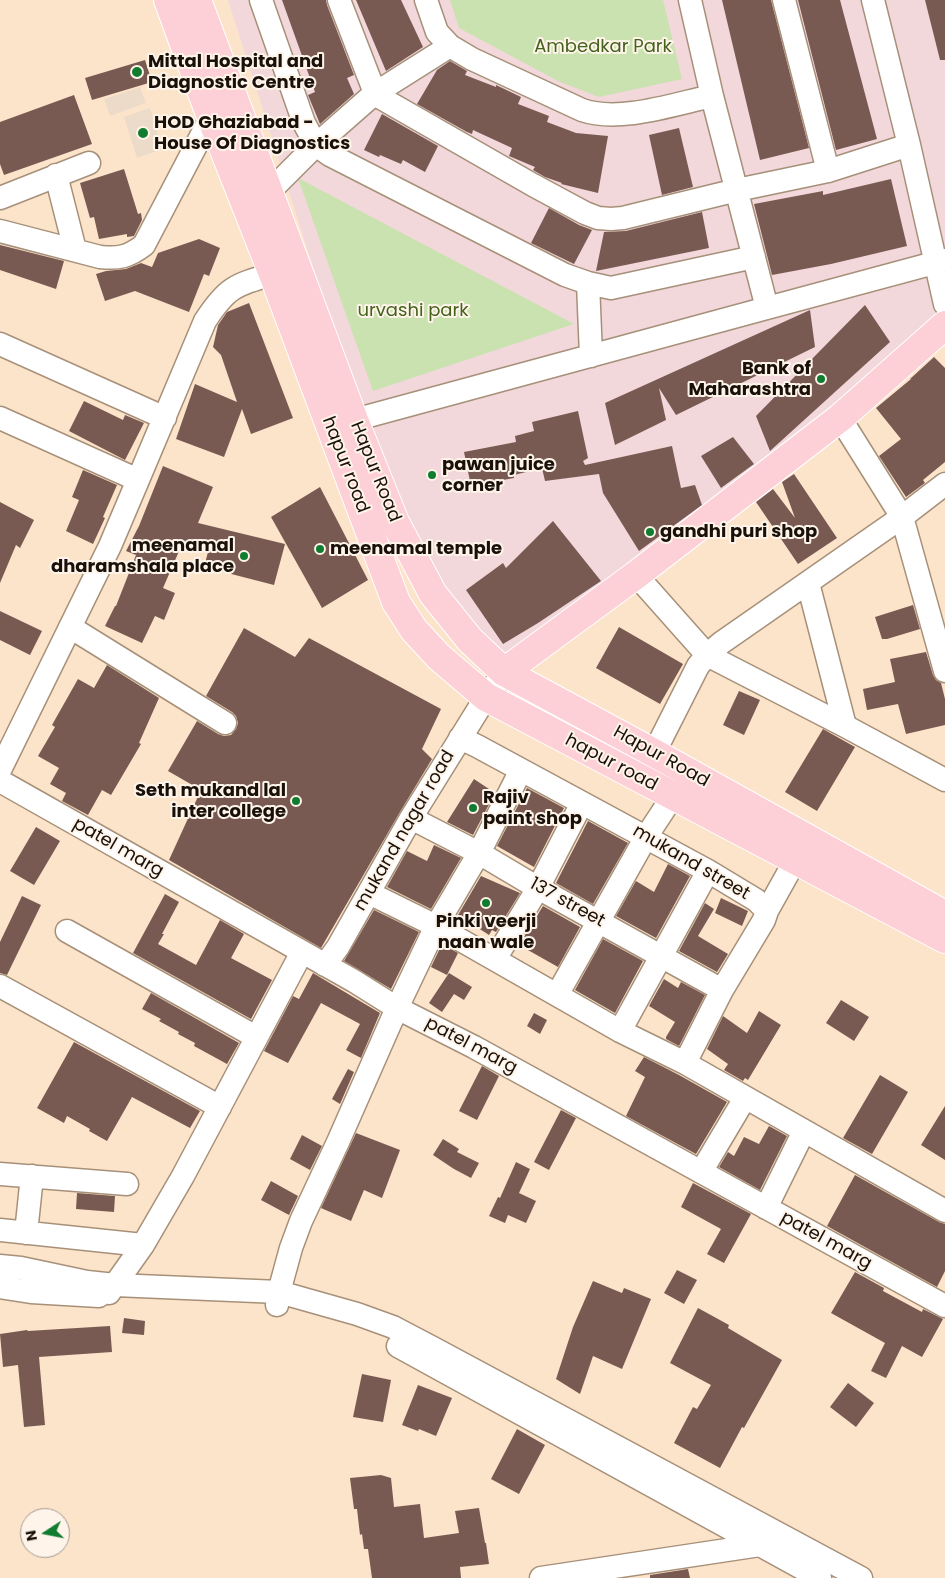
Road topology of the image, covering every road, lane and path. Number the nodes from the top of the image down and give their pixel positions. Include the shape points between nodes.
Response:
1 (168, 0) edge
2 (197, 0) edge
3 (261, 0) edge
4 (339, 0) edge
5 (426, 0) edge
6 (690, 0) edge
7 (784, 0) edge
8 (873, 0) edge
9 (450, 46) junction
10 (375, 94) junction
11 (712, 96) junction
12 (211, 116) junction
13 (316, 145) junction
14 (909, 145) junction
15 (89, 163) dead end
16 (828, 170) junction
17 (56, 175) junction
18 (737, 190) junction
19 (269, 192) junction
20 (0, 198) edge
21 (0, 231) edge
22 (75, 250) junction
23 (754, 257) junction
24 (940, 261) edge
25 (273, 274) junction
26 (588, 284) junction
27 (945, 304) edge
28 (767, 308) junction
29 (945, 325) edge
30 (0, 344) edge
31 (592, 356) junction
32 (0, 418) edge
33 (165, 418) junction
34 (840, 418) junction
35 (354, 420) junction
36 (138, 480) junction
37 (945, 484) edge
38 (902, 517) junction
39 (636, 575) junction
40 (808, 583) junction
41 (70, 627) junction
42 (707, 655) junction
43 (945, 671) edge
44 (504, 672) junction
45 (486, 696) junction
46 (225, 723) dead end
47 (845, 726) junction
48 (460, 738) junction
49 (654, 753) junction
50 (0, 770) edge
51 (520, 770) junction
52 (945, 780) edge
53 (0, 781) edge
54 (673, 796) junction
55 (582, 803) junction
56 (411, 818) junction
57 (646, 837) junction
58 (479, 853) junction
59 (796, 860) junction
60 (708, 871) junction
61 (538, 888) junction
62 (369, 893) junction
63 (943, 909) edge
64 (767, 911) junction
65 (599, 921) junction
66 (436, 926) junction
67 (67, 931) dead end
68 (945, 939) edge
69 (302, 952) junction
70 (661, 955) junction
71 (495, 959) junction
72 (325, 965) junction
73 (0, 986) edge
74 (722, 990) junction
75 (557, 995) junction
76 (397, 1008) junction
77 (620, 1031) junction
78 (256, 1037) junction
79 (685, 1063) junction
80 (745, 1098) junction
81 (220, 1107) junction
82 (804, 1131) junction
83 (700, 1172) junction
84 (0, 1174) edge
85 (32, 1176) junction
86 (127, 1184) dead end
87 (766, 1208) junction
88 (945, 1211) edge
89 (0, 1230) edge
90 (26, 1233) junction
91 (143, 1245) junction
92 (0, 1266) edge
93 (0, 1287) edge
94 (111, 1290) junction
95 (278, 1299) junction
96 (945, 1306) edge
97 (760, 1545) junction
98 (787, 1549) junction
99 (541, 1578) edge
100 (820, 1578) edge
101 (861, 1578) edge

1 - 12 main road, hapur road
2 - 19 main road, Hapur Road
3 - 13 street via 304,123
4 - 10 street
5 - 9 street via 437,32
6 - 11 street
7 - 16 street
8 - 14 street
9 - 10 street
9 - 11 street via 594,114 629,114
10 - 13 street
10 - 18 street via 533,185 598,218 623,218
11 - 18 street
12 - 22 street via 144,245 132,254 115,258
12 - 25 main road, hapur road
13 - 19 street
13 - 26 street via 564,275
14 - 16 street
14 - 24 street
15 - 17 street
16 - 18 street
17 - 20 street
17 - 22 street
18 - 23 street
19 - 35 main road, Hapur Road
21 - 22 street
23 - 26 street via 611,288
23 - 28 street
24 - 27 street
24 - 28 street
25 - 33 street via 243,282 216,303 204,321
25 - 45 main road, hapur road via 396,602 414,630 439,657
26 - 31 street
28 - 31 street
29 - 34 main road
30 - 33 street
31 - 35 street
32 - 36 street
33 - 36 street
34 - 38 street
34 - 39 main road
35 - 44 main road, Hapur Road via 395,522 433,594 470,640
36 - 41 street
37 - 38 street
38 - 40 street
38 - 43 street
39 - 42 street
39 - 44 main road
40 - 42 street
40 - 47 street
41 - 46 street
41 - 50 street
42 - 47 street
42 - 49 street via 698,666
44 - 45 street, mukand nagar road
44 - 49 main road, Hapur Road
45 - 48 street, mukand nagar road
45 - 54 main road, hapur road
47 - 52 street
48 - 51 street, mukand street
48 - 56 street, mukand nagar road
49 - 63 main road, Hapur Road
51 - 55 street, mukand street
51 - 58 street
53 - 69 street, patel marg
54 - 57 street
54 - 59 main road, hapur road
55 - 57 street, mukand street
55 - 61 street
56 - 58 street, 137 street
56 - 62 street, mukand nagar road
57 - 60 street, mukand street
57 - 65 street
58 - 61 street, 137 street
58 - 66 street
59 - 64 street
59 - 68 main road, hapur road
60 - 64 street, mukand street via 756,900
60 - 70 street
61 - 65 street, 137 street
61 - 71 street
62 - 66 street
62 - 72 street, mukand nagar road
64 - 74 street, mukand street
65 - 70 street, 137 street
65 - 75 street
66 - 71 street
66 - 76 street
67 - 78 street
69 - 72 street, patel marg
69 - 78 street
70 - 74 street, 137 street
70 - 77 street
71 - 75 street
72 - 76 street, patel marg
73 - 81 street
74 - 79 street, mukand street
75 - 77 street
76 - 83 street, patel marg
76 - 95 street via 301,1220
77 - 79 street
78 - 81 street
79 - 80 street
80 - 82 street
80 - 83 street
81 - 91 street
82 - 87 street
82 - 88 street
83 - 87 street, patel marg
84 - 85 street
85 - 86 street
85 - 90 street
87 - 96 street, patel marg
89 - 90 street
90 - 91 street
91 - 94 street
92 - 94 street via 87,1282
93 - 94 street via 31,1292
94 - 95 street via 254,1304
95 - 97 street via 343,1321 394,1344
95 - 98 street via 358,1314 393,1328 586,1429
97 - 98 street
97 - 99 street
98 - 100 street
98 - 101 street

